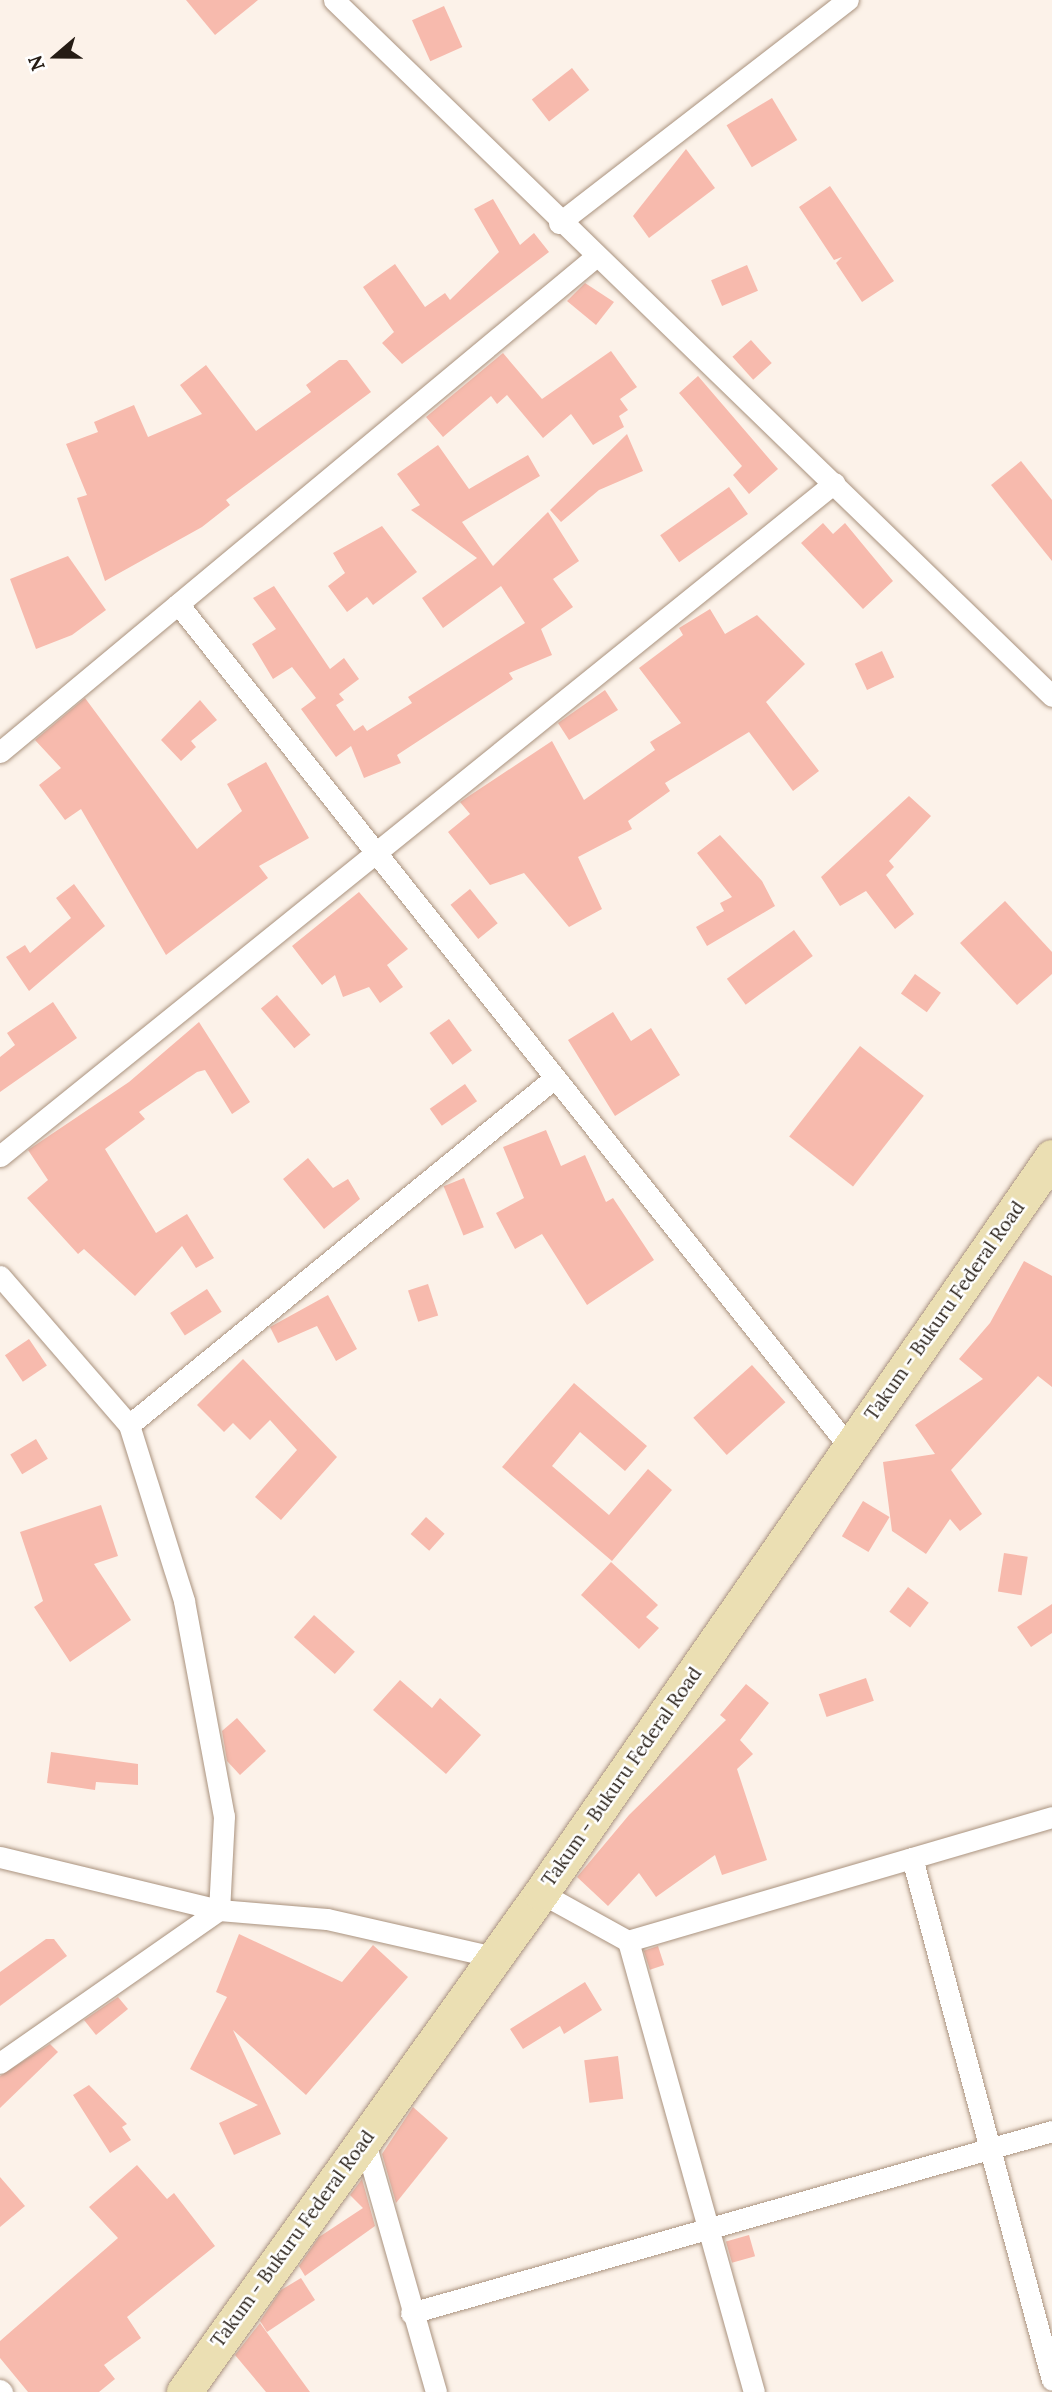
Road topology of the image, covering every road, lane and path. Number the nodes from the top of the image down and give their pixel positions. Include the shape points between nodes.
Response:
1 (334, 0) edge
2 (848, 0) edge
3 (559, 223) junction
4 (594, 258) junction
5 (834, 482) junction
6 (178, 604) junction
7 (1052, 696) edge
8 (0, 752) edge
9 (375, 855) junction
10 (552, 1080) junction
11 (0, 1156) edge
12 (1052, 1157) edge
13 (0, 1276) edge
14 (129, 1425) junction
15 (850, 1448) junction
16 (1052, 1817) edge
17 (0, 1857) edge
18 (912, 1858) junction
19 (541, 1894) junction
20 (219, 1910) junction
21 (628, 1941) junction
22 (494, 1957) junction
23 (0, 2063) edge
24 (1052, 2131) edge
25 (364, 2139) junction
26 (994, 2147) junction
27 (710, 2227) junction
28 (411, 2313) junction
29 (1052, 2380) edge
30 (184, 2392) edge
31 (436, 2392) edge
32 (754, 2392) edge

1 - 3 street
2 - 3 street
3 - 4 street
4 - 5 street
4 - 6 street
5 - 7 street
5 - 9 street
6 - 8 street
6 - 9 street
9 - 10 street
9 - 11 street
10 - 14 street
10 - 15 street
12 - 15 main road, Takum - Bukuru Federal Road
13 - 14 street
14 - 20 street via 184,1601 207,1718 223,1816
15 - 19 main road, Takum - Bukuru Federal Road
16 - 18 street
17 - 20 street
18 - 21 street
18 - 26 street
19 - 21 street
19 - 22 main road, Takum - Bukuru Federal Road
20 - 22 street via 327,1919
20 - 23 street
21 - 27 street
22 - 25 main road, Takum - Bukuru Federal Road
24 - 26 street
25 - 28 street
25 - 30 main road, Takum - Bukuru Federal Road
26 - 27 street
26 - 29 street
27 - 28 street
27 - 32 street
28 - 31 street

